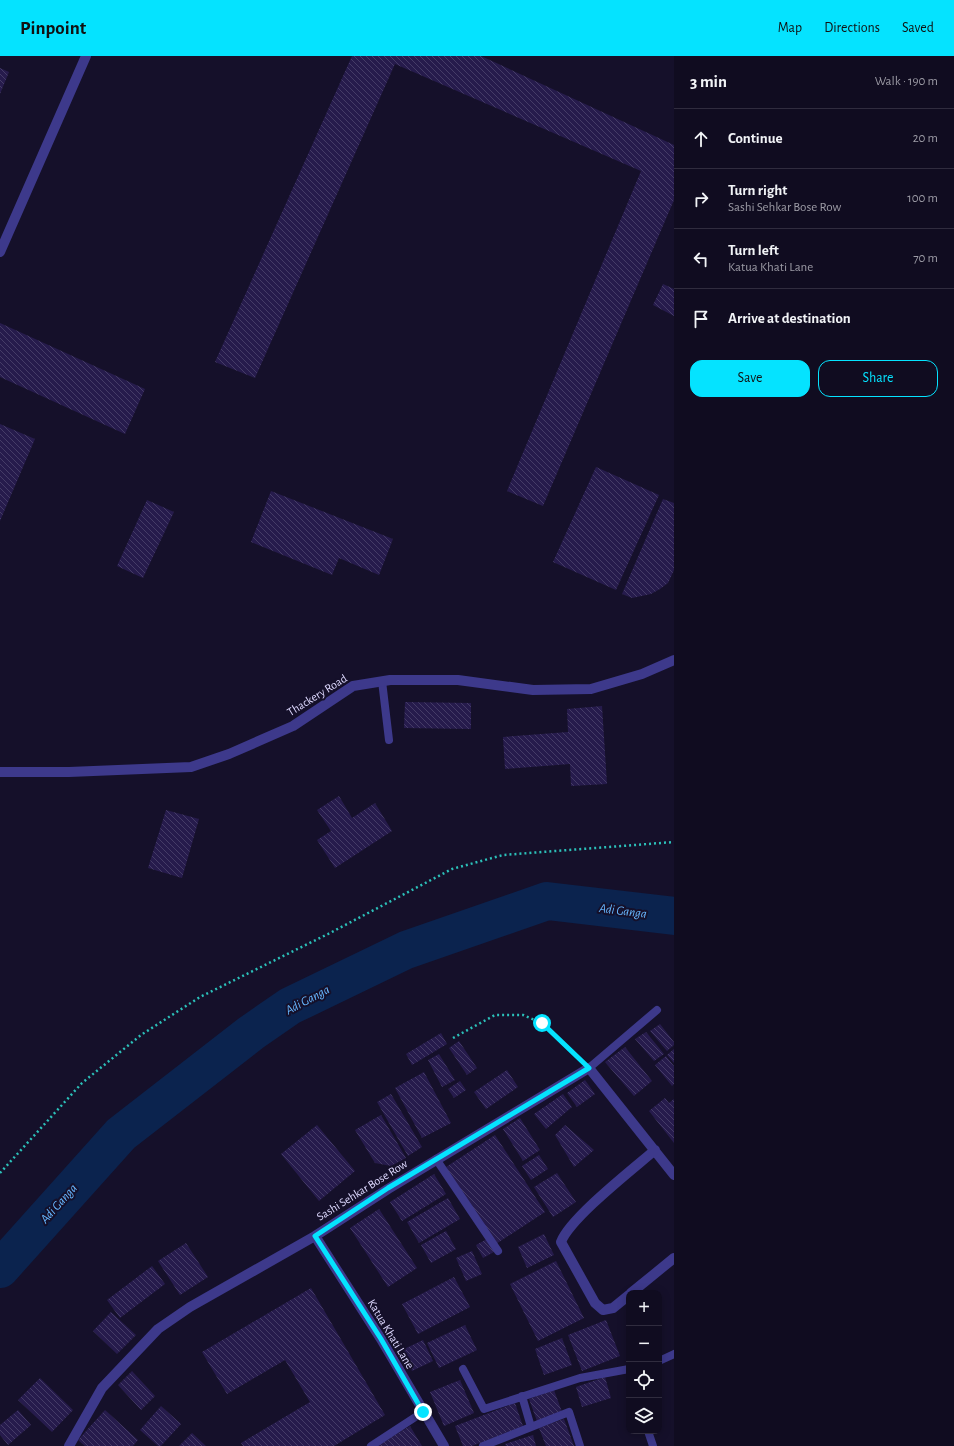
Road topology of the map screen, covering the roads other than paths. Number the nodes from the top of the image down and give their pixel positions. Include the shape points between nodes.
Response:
1 (86, 56) edge
2 (0, 252) edge
3 (674, 660) edge
4 (382, 681) junction
5 (389, 740) dead end
6 (0, 772) edge
7 (657, 1010) dead end
8 (589, 1068) junction
9 (655, 1150) junction
10 (436, 1159) junction
11 (674, 1175) edge
12 (315, 1236) junction
13 (498, 1251) dead end
14 (674, 1258) edge
15 (635, 1290) edge
16 (626, 1298) edge
17 (674, 1354) edge
18 (662, 1360) edge
19 (464, 1369) dead end
20 (626, 1370) edge
21 (522, 1396) junction
22 (423, 1412) junction
23 (531, 1427) junction
24 (649, 1434) edge
25 (69, 1446) edge
26 (371, 1446) edge
27 (444, 1446) edge
28 (483, 1446) edge
29 (580, 1446) edge
30 (653, 1446) edge

1 - 2 street
3 - 4 street, Thackery Road via 642,674 591,689 533,690 458,680
4 - 5 lane
4 - 6 street, Thackery Road via 353,686 293,726 229,754 191,767
7 - 8 lane
8 - 9 street
8 - 10 street, Sashi Sehkar Bose Row
9 - 11 street
9 - 16 street via 577,1219 564,1234 562,1242 595,1304 603,1310 614,1308
10 - 12 street, Sashi Sehkar Bose Row
10 - 13 lane
12 - 22 street, Katua Khati Lane via 381,1339
12 - 25 street, Sashi Sehkar Bose Row via 190,1307 158,1329 102,1388
14 - 15 street
17 - 18 lane
19 - 21 lane via 484,1409
20 - 21 lane via 580,1378
21 - 23 lane
22 - 26 lane
22 - 27 street, Katua Khati Lane
23 - 28 lane
23 - 29 lane via 569,1412
24 - 30 lane

